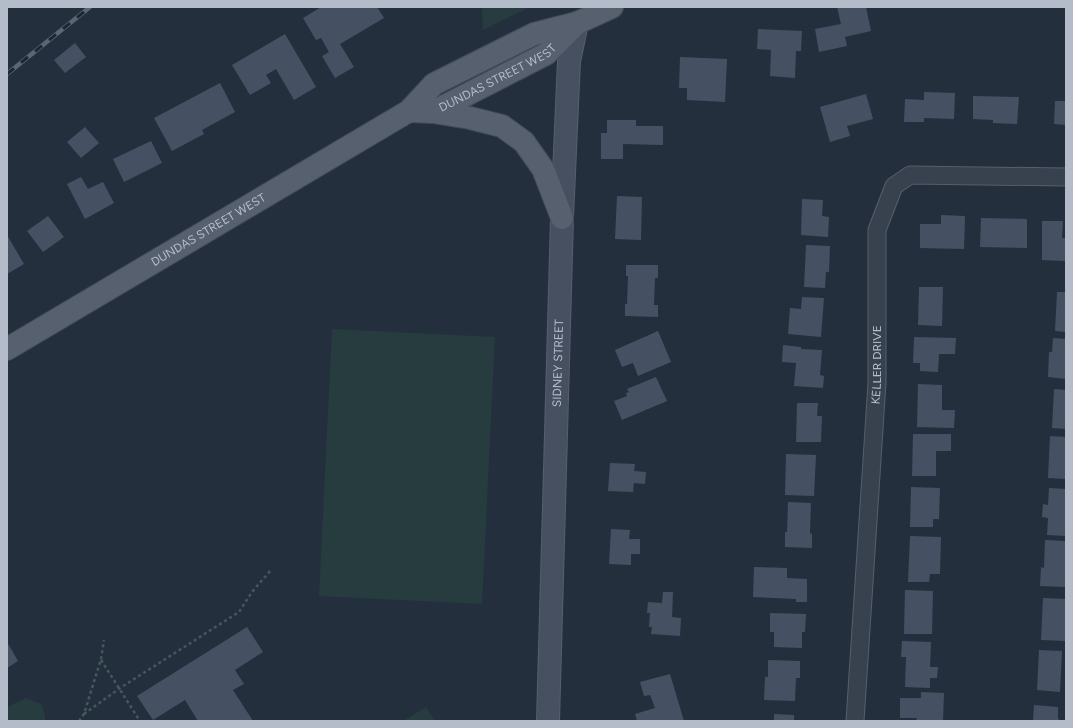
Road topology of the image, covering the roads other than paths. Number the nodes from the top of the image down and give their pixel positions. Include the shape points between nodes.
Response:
1 (612, 7) edge
2 (578, 15) edge
3 (409, 111) junction
4 (433, 112) junction
5 (1066, 177) edge
6 (562, 218) junction
7 (7, 349) edge
8 (548, 721) edge
9 (855, 721) edge

1 - 2 main road, DUNDAS STREET WEST
2 - 3 main road, DUNDAS STREET WEST via 434,84
2 - 4 main road, DUNDAS STREET WEST via 546,54
2 - 6 main road, SIDNEY STREET via 569,61
3 - 4 main road, DUNDAS STREET WEST
3 - 7 main road, DUNDAS STREET WEST
4 - 6 main road via 502,126 524,142 542,169
5 - 9 street, KELLER DRIVE via 910,175 894,186 877,230 877,383
6 - 8 main road, SIDNEY STREET

